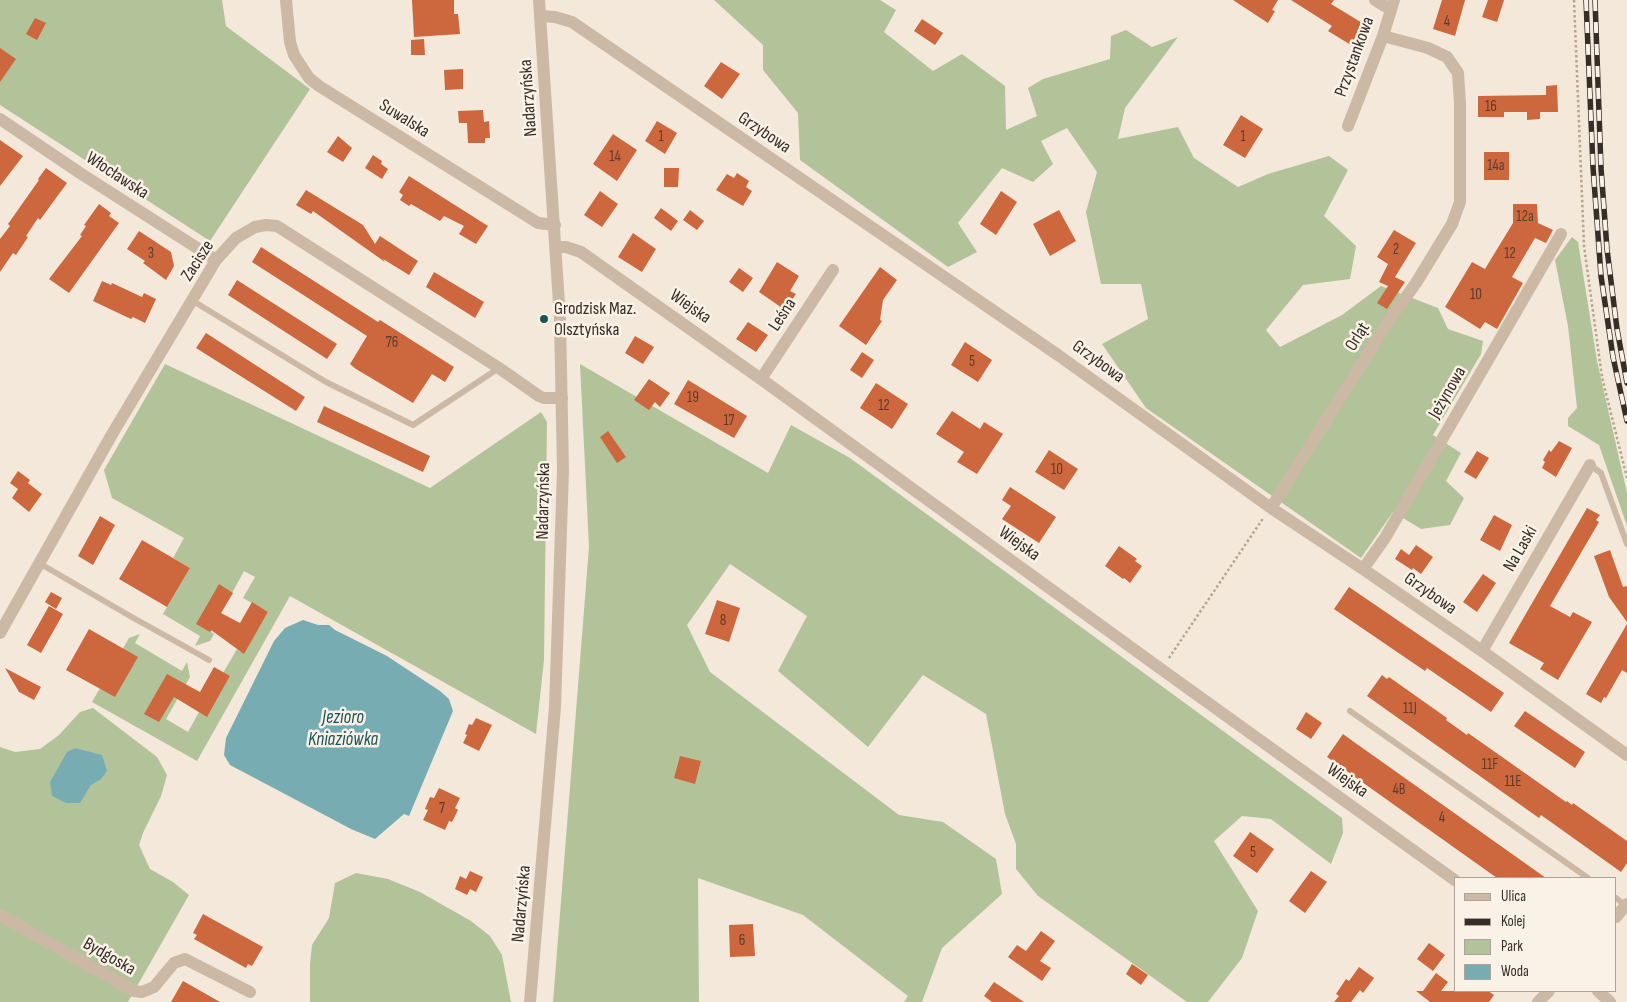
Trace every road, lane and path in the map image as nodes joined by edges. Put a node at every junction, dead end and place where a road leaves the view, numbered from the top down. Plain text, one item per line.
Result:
1 (286, 0) edge
2 (539, 0) edge
3 (1375, 0) edge
4 (1574, 0) edge
5 (1392, 5) edge
6 (540, 16) junction
7 (1383, 36) junction
8 (0, 120) edge
9 (1348, 126) dead end
10 (555, 225) junction
11 (1561, 234) dead end
12 (556, 247) junction
13 (216, 260) junction
14 (833, 270) dead end
15 (193, 301) junction
16 (499, 368) junction
17 (761, 379) junction
18 (562, 398) junction
19 (1590, 465) joint
20 (1627, 478) edge
21 (1270, 508) junction
22 (1627, 544) edge
23 (39, 563) junction
24 (1363, 569) junction
25 (0, 633) edge
26 (1482, 651) junction
27 (209, 660) dead end
28 (1161, 670) junction
29 (1350, 711) dead end
30 (1627, 755) edge
31 (1587, 877) edge
32 (1454, 880) edge
33 (1623, 903) edge
34 (0, 915) edge
35 (1617, 915) edge
36 (250, 992) dead end
37 (1548, 992) edge
38 (1599, 992) edge
39 (530, 1002) edge
40 (1538, 1002) edge
41 (1610, 1002) edge

1 - 10 street, Suwalska
2 - 6 street, Nadarzyńska
3 - 5 street
4 - 20 path
5 - 7 street, Przystankowa
6 - 10 street, Nadarzyńska
6 - 21 street, Grzybowa
7 - 9 street, Przystankowa
7 - 21 street, Orląt
8 - 13 street, Włocławska
10 - 12 street, Nadarzyńska
11 - 24 street, Jeżynowa
12 - 17 street, Wiejska
12 - 18 street, Nadarzyńska
13 - 15 street, Zacisze
13 - 16 street, Zacisze
14 - 17 street, Leśna
15 - 16 lane
15 - 23 street, Zacisze
16 - 18 street, Zacisze
17 - 28 street, Wiejska
18 - 39 street, Nadarzyńska
19 - 22 lane
19 - 26 street, Na Laski
21 - 24 street, Grzybowa
21 - 28 path
23 - 25 street, Zacisze
23 - 27 lane
24 - 26 street, Grzybowa
26 - 30 street, Grzybowa
28 - 32 street, Wiejska
29 - 31 lane
33 - 35 street
34 - 36 street, Bydgoska
37 - 40 street
38 - 41 street

